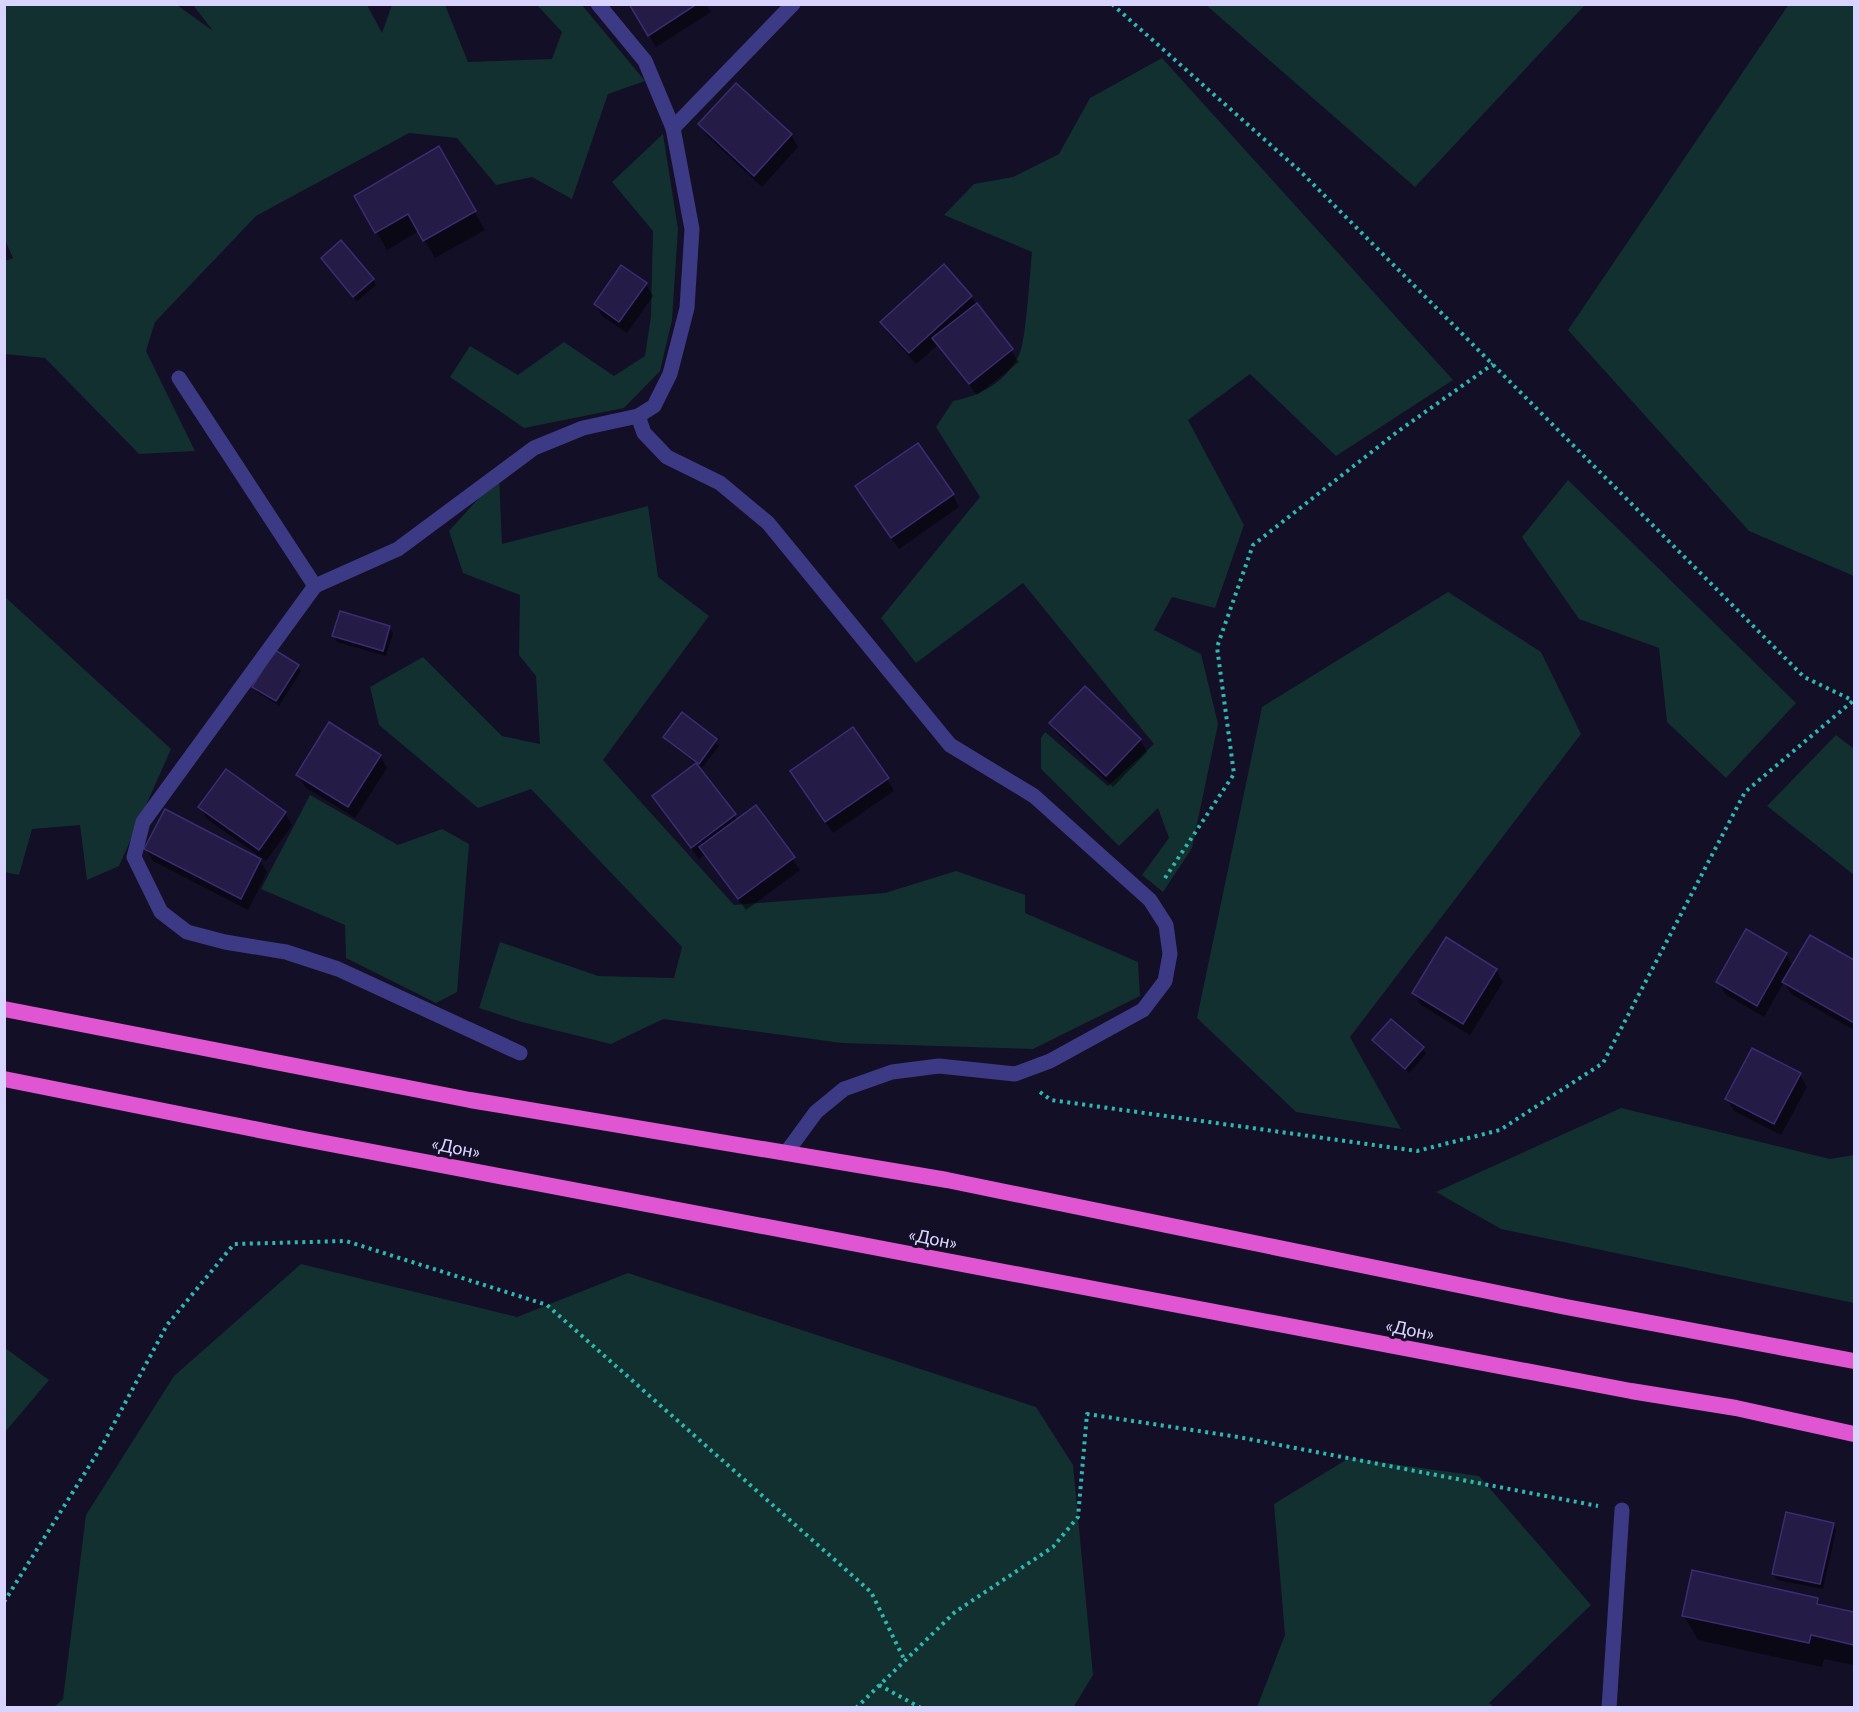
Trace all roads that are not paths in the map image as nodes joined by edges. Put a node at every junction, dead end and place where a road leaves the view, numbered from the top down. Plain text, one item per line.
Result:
1 (598, 4) edge
2 (793, 4) edge
3 (673, 128) junction
4 (179, 378) dead end
5 (638, 416) junction
6 (315, 586) junction
7 (4, 1009) edge
8 (520, 1053) dead end
9 (4, 1079) edge
10 (786, 1153) junction
11 (1854, 1361) edge
12 (1854, 1434) edge
13 (1622, 1510) road end
14 (1609, 1707) edge

1 - 3 street
2 - 3 street
3 - 5 street
4 - 6 street
5 - 6 street
5 - 10 street
6 - 8 street
7 - 10 highway
9 - 12 highway, «Дон»
10 - 11 highway
13 - 14 street

